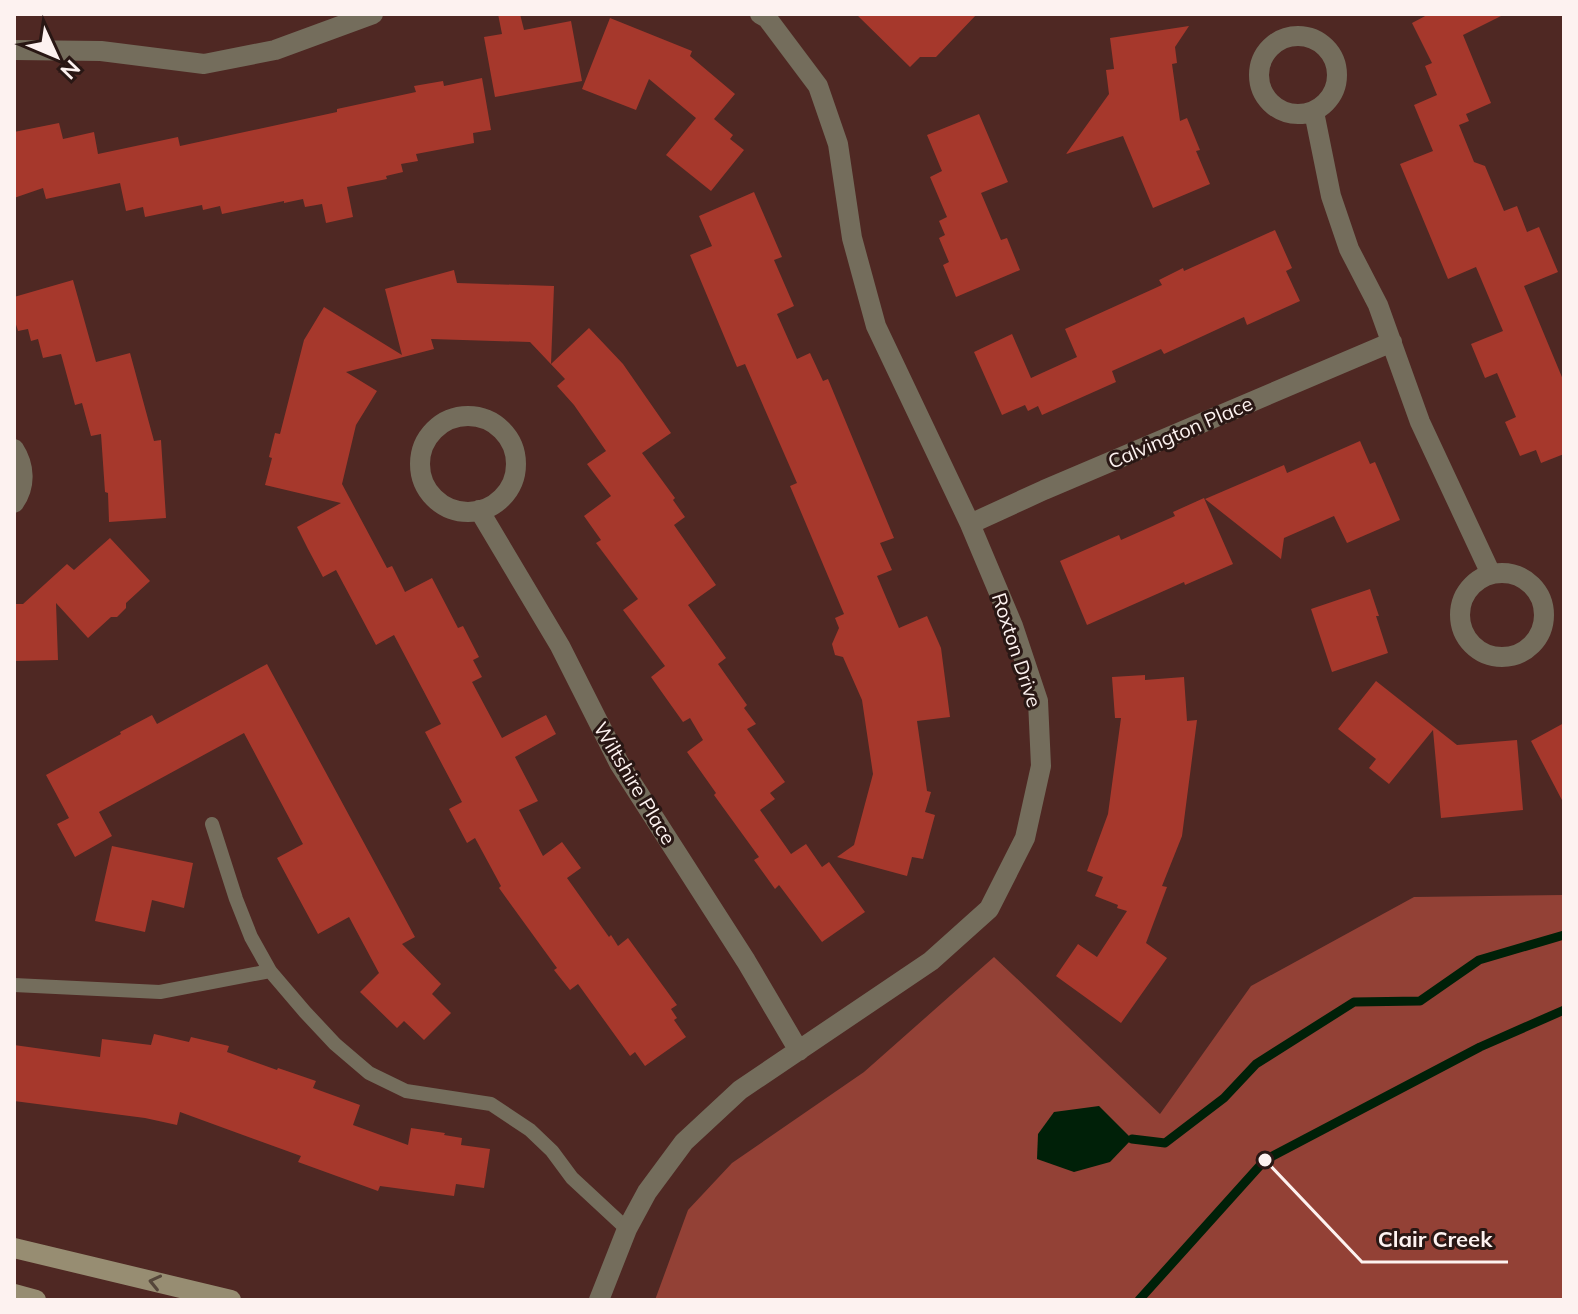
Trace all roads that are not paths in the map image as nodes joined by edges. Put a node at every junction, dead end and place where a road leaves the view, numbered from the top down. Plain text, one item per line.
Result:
1 (373, 14) edge
2 (766, 15) edge
3 (14, 50) edge
4 (1314, 112) dead end
5 (1392, 342) junction
6 (14, 449) edge
7 (14, 503) edge
8 (479, 510) junction
9 (970, 524) junction
10 (1491, 574) junction
11 (212, 824) dead end
12 (270, 971) junction
13 (14, 985) edge
14 (799, 1051) junction
15 (627, 1229) junction
16 (14, 1248) edge
17 (14, 1294) edge
18 (36, 1300) edge
19 (231, 1300) edge
20 (599, 1300) edge

1 - 3 street
2 - 9 street, Roxton Drive
4 - 5 street
5 - 9 street, Calvington Place
5 - 10 street
6 - 7 street
8 - 8 street
8 - 14 street, Wiltshire Place
9 - 14 street, Roxton Drive
10 - 10 street
11 - 12 lane
12 - 13 lane
12 - 15 lane
14 - 15 street, Roxton Drive
15 - 20 street, Roxton Drive
19 -> 16 main road
17 - 18 main road

